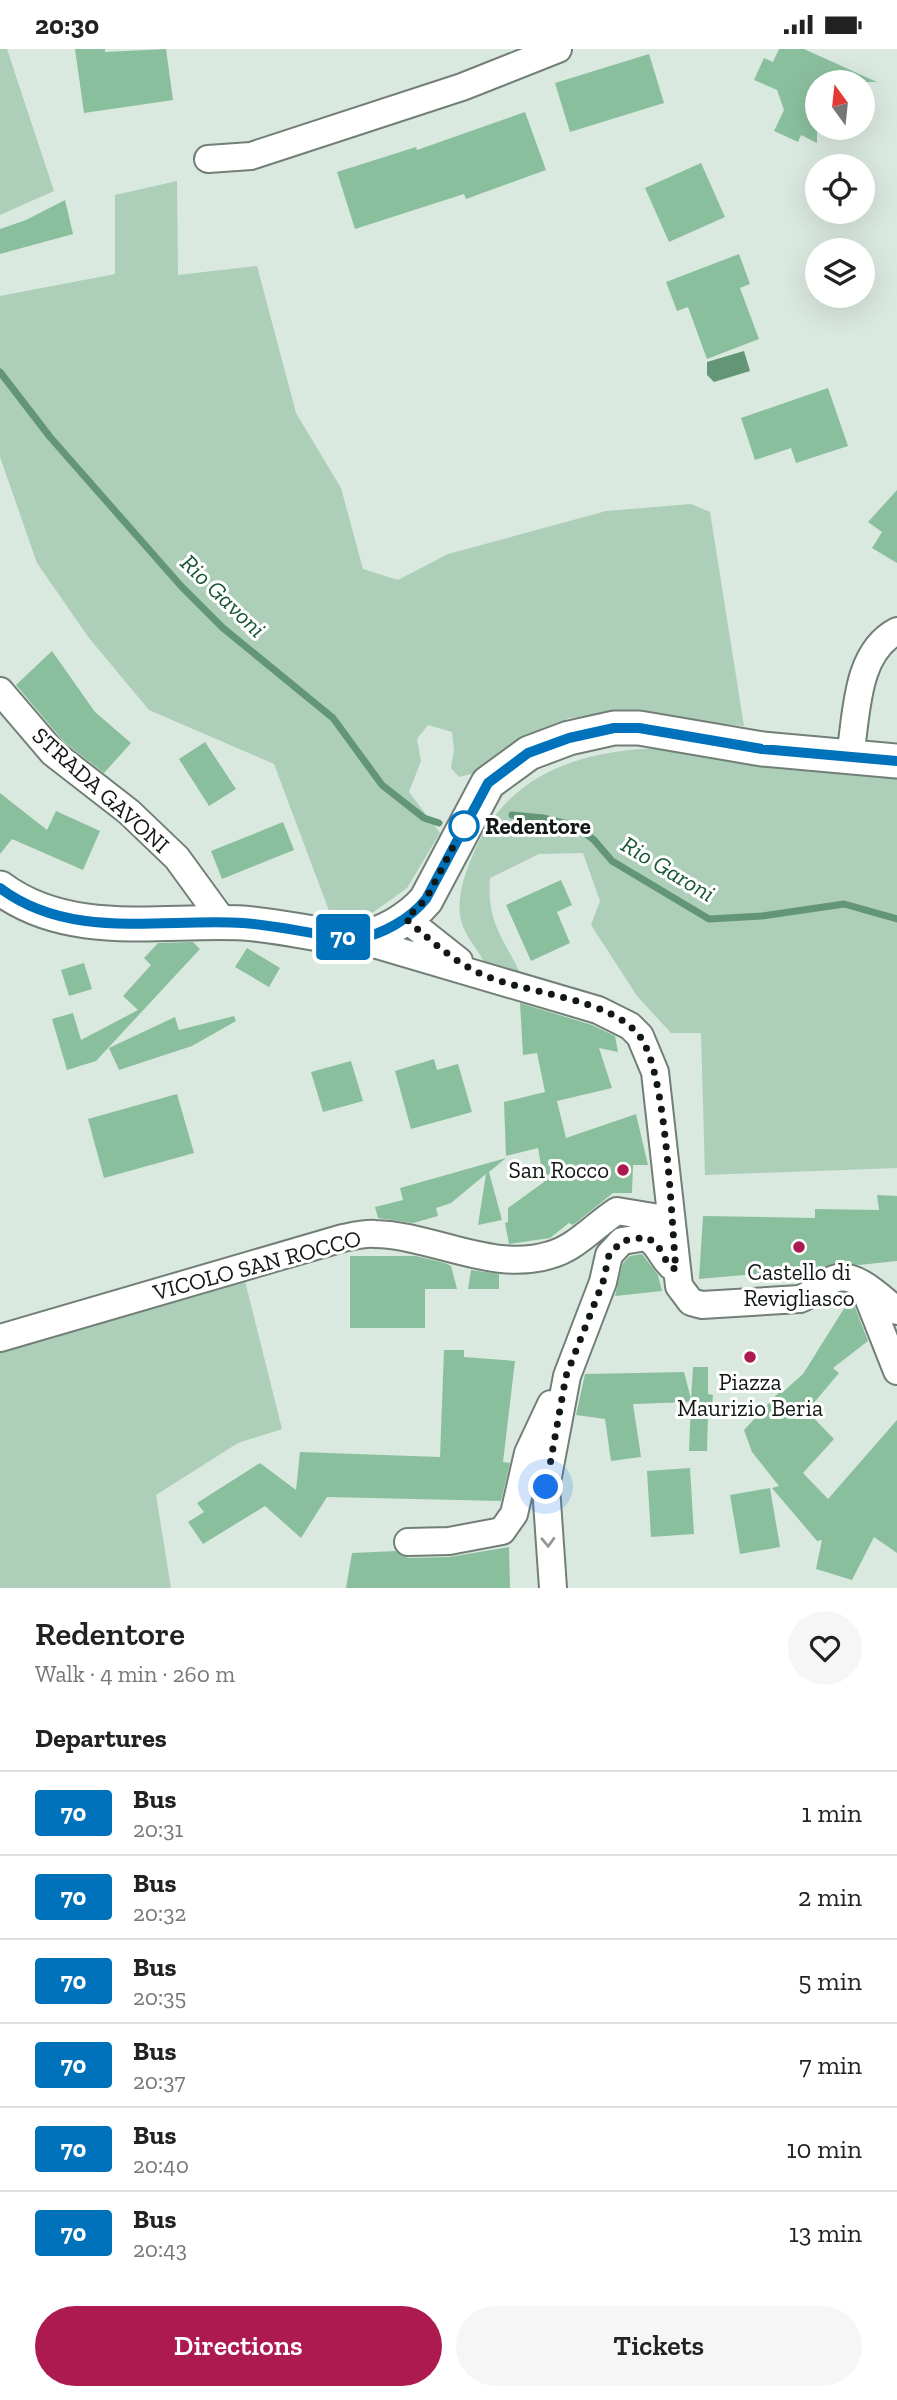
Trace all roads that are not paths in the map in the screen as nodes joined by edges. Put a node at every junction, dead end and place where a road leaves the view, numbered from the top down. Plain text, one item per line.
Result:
1 (558, 49) edge
2 (208, 159) dead end
3 (897, 632) edge
4 (0, 691) edge
5 (850, 756) junction
6 (897, 761) edge
7 (0, 888) edge
8 (406, 919) junction
9 (225, 923) junction
10 (357, 939) junction
11 (481, 974) junction
12 (671, 1220) junction
13 (677, 1275) junction
14 (858, 1283) junction
15 (897, 1311) edge
16 (0, 1338) edge
17 (897, 1371) edge
18 (566, 1376) junction
19 (408, 1542) dead end
20 (553, 1588) edge

1 - 2 street
3 - 5 street
4 - 9 street, STRADA GAVONI
5 - 6 street
5 - 8 street
7 - 9 street
8 - 10 street
8 - 11 street
9 - 10 street
10 - 11 street
11 - 12 street
12 - 13 street
12 - 16 street, VICOLO SAN ROCCO
13 - 14 street
13 - 18 street
14 - 15 street
14 - 17 street
18 - 19 street
18 -> 20 street

